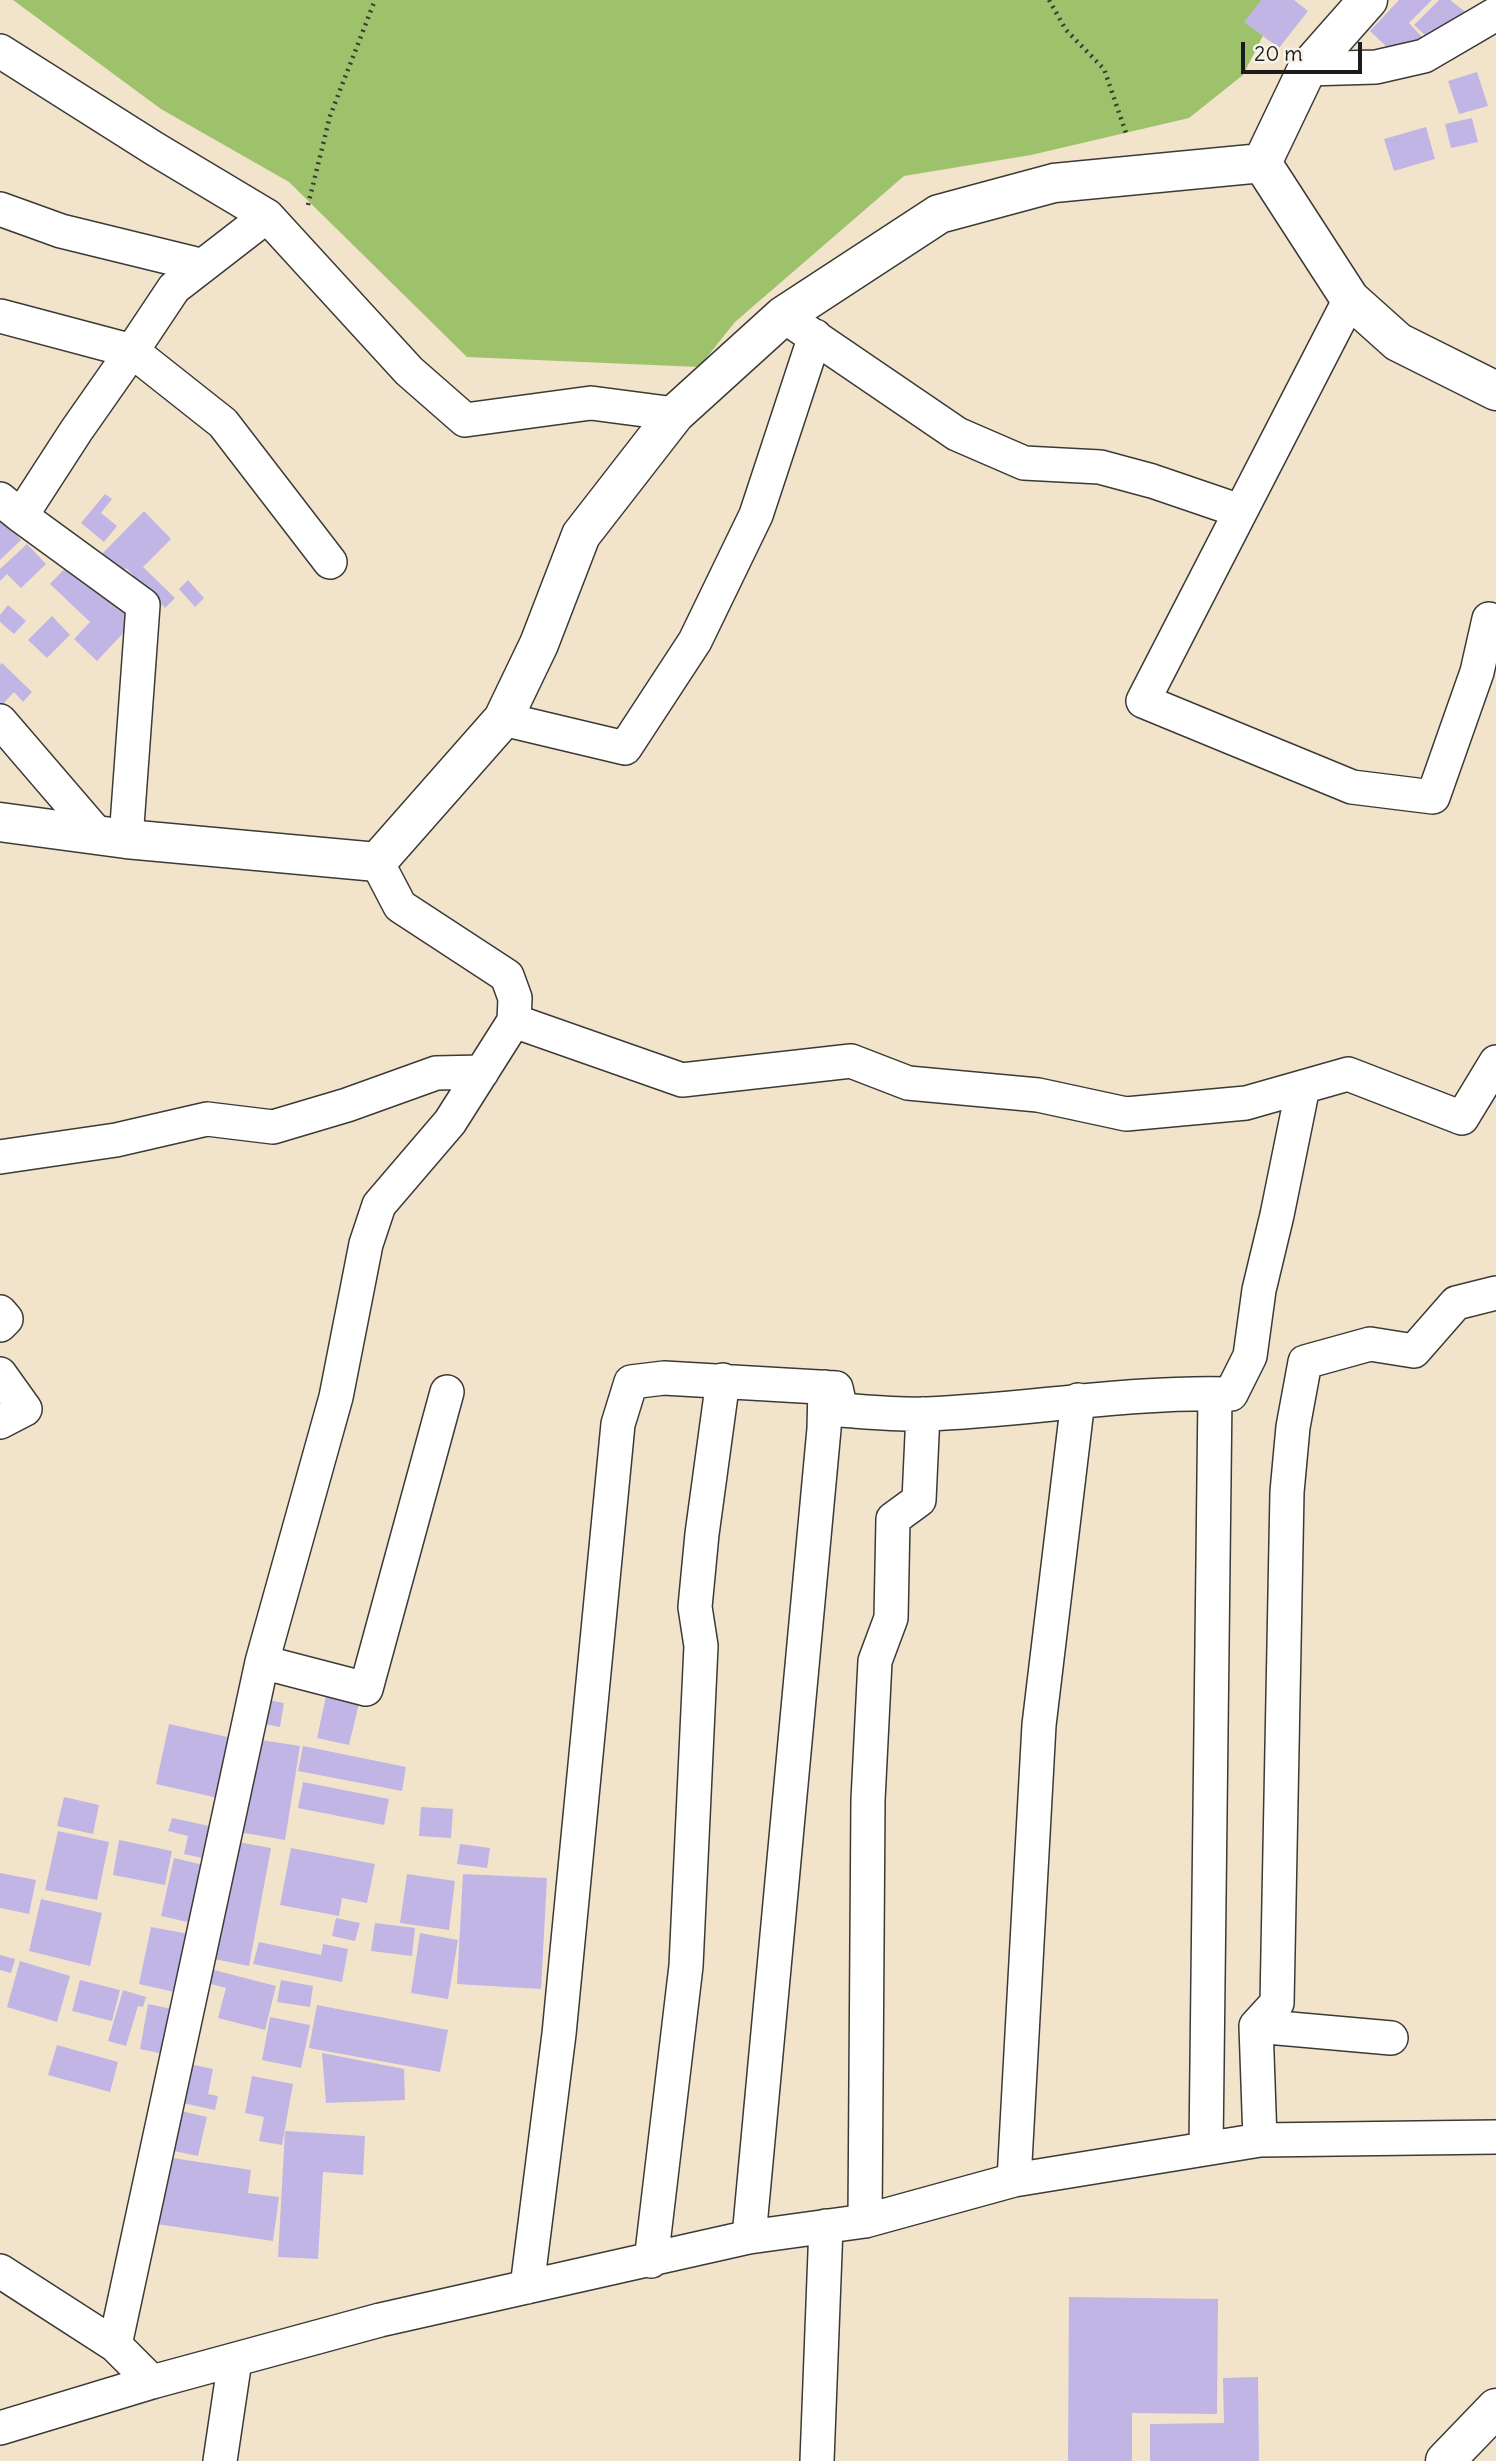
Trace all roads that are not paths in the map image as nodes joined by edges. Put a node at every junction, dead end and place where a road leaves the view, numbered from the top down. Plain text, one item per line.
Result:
1 (1368, 0) edge
2 (1496, 14) edge
3 (0, 51) edge
4 (1307, 69) junction
5 (1262, 163) junction
6 (0, 209) edge
7 (267, 216) junction
8 (200, 265) junction
9 (1350, 299) junction
10 (0, 316) edge
11 (783, 316) junction
12 (815, 337) junction
13 (132, 351) junction
14 (1496, 391) edge
15 (675, 414) junction
16 (11, 508) edge
17 (1240, 511) junction
18 (330, 562) dead end
19 (1496, 624) edge
20 (503, 719) junction
21 (0, 721) edge
22 (0, 822) edge
23 (112, 837) junction
24 (377, 862) junction
25 (514, 1021) junction
26 (1496, 1062) edge
27 (482, 1072) junction
28 (1303, 1087) junction
29 (0, 1157) edge
30 (1496, 1293) edge
31 (0, 1312) edge
32 (0, 1325) edge
33 (0, 1374) edge
34 (723, 1380) junction
35 (825, 1387) junction
36 (447, 1392) dead end
37 (1215, 1394) junction
38 (1078, 1400) junction
39 (923, 1414) junction
40 (0, 1422) edge
41 (262, 1661) junction
42 (1256, 2025) junction
43 (1391, 2038) dead end
44 (1496, 2137) edge
45 (1260, 2140) junction
46 (1206, 2148) junction
47 (1014, 2180) junction
48 (865, 2221) junction
49 (827, 2226) junction
50 (749, 2237) junction
51 (651, 2261) junction
52 (0, 2271) edge
53 (527, 2287) junction
54 (115, 2345) junction
55 (234, 2360) junction
56 (152, 2382) junction
57 (1496, 2408) edge
58 (0, 2428) edge
59 (220, 2461) edge
60 (817, 2461) edge
61 (1445, 2461) edge

1 - 4 main road
2 - 4 street
3 - 7 street
4 - 5 main road
5 - 9 main road
5 - 11 main road
6 - 8 street
7 - 8 street
7 - 15 street
8 - 13 street
9 - 14 main road
9 - 17 street
10 - 13 street
11 - 12 street
11 - 15 main road
12 - 17 street
12 - 20 street
13 - 16 street
13 - 18 street
15 - 20 main road
16 - 23 street
17 - 19 street
20 - 24 main road
21 - 23 street
22 - 23 main road
23 - 24 main road
24 - 25 street
25 - 27 street
25 - 28 street
26 - 28 street
27 - 29 street
27 - 41 street
28 - 37 street
30 - 42 street
31 - 32 street
33 - 40 street
34 - 35 street
34 - 51 street
34 - 53 street
35 - 39 street
35 - 50 street
36 - 41 street
37 - 38 street
37 - 46 street
38 - 39 street
38 - 47 street
39 - 48 street
41 - 54 street
42 - 43 street
42 - 45 street
44 - 45 street
45 - 46 street
46 - 47 street
47 - 48 street
48 - 49 street
49 - 50 street
49 - 60 street
50 - 51 street
51 - 53 street
52 - 54 street
53 - 55 street
54 - 56 street
55 - 56 street
55 - 59 street
56 - 58 street
57 - 61 main road

